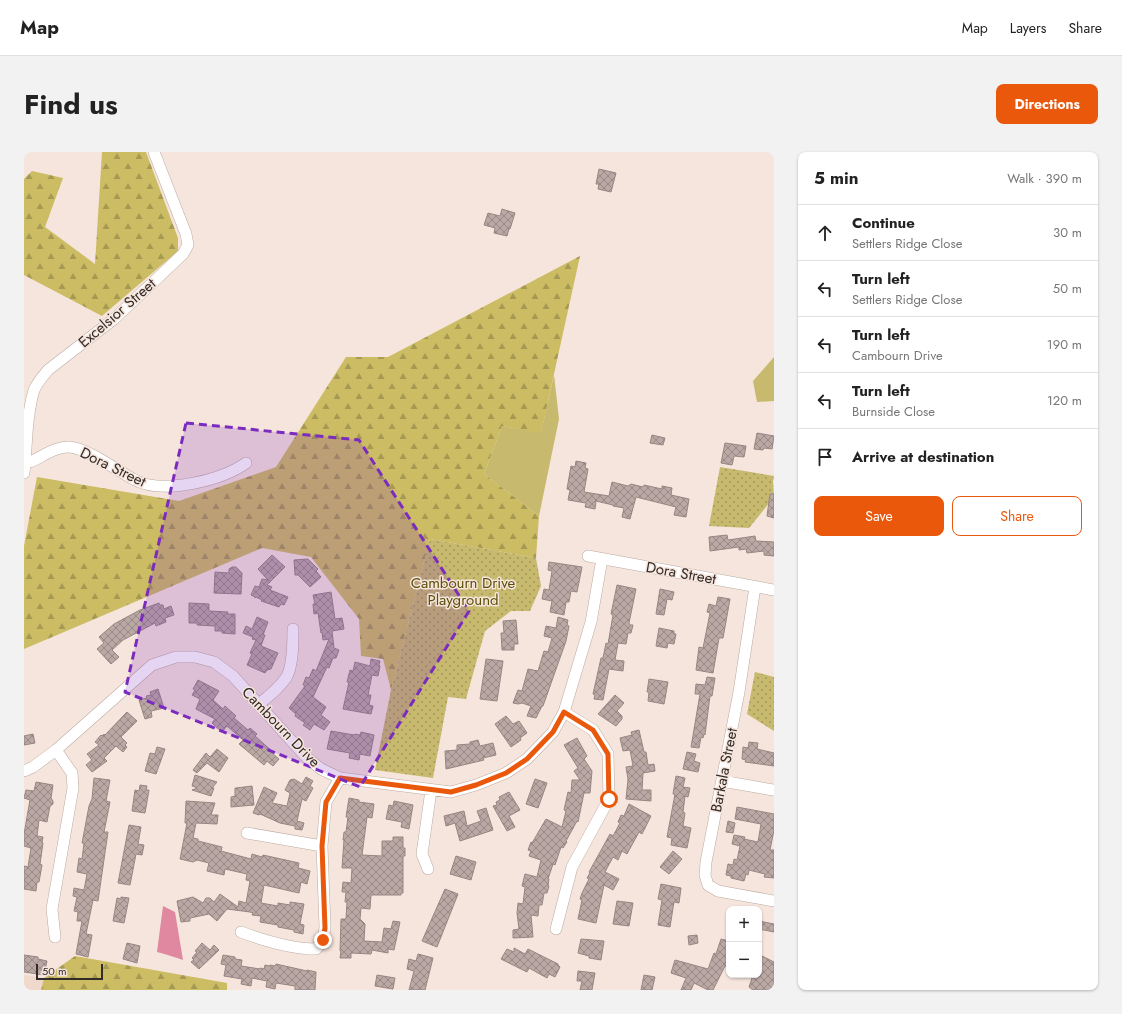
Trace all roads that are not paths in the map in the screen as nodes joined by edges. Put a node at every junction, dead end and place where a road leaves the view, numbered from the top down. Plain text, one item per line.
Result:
1 (154, 152) edge
2 (246, 463) dead end
3 (25, 467) edge
4 (588, 556) dead end
5 (602, 559) junction
6 (756, 587) junction
7 (774, 590) edge
8 (293, 629) dead end
9 (259, 704) junction
10 (564, 712) junction
11 (56, 750) junction
12 (24, 771) edge
13 (340, 778) junction
14 (722, 782) junction
15 (431, 790) junction
16 (773, 790) edge
17 (247, 833) dead end
18 (322, 846) junction
19 (428, 869) dead end
20 (774, 901) edge
21 (556, 929) dead end
22 (241, 932) dead end
23 (55, 937) dead end

1 - 3 street, Excelsior Street
2 - 3 street, Dora Street
4 - 5 street, Dora Street
5 - 6 street, Dora Street
5 - 10 street, Cambourn Drive
6 - 7 street, Dora Street
6 - 14 street, Barkala Street
8 - 9 street
9 - 11 street, Cambourn Drive
9 - 13 street, Cambourn Drive
10 - 15 street, Cambourn Drive
10 - 21 street
11 - 12 street, Cambourn Drive
11 - 23 street
13 - 15 street, Cambourn Drive
13 - 18 street
14 - 16 street
14 - 20 street, Barkala Street
15 - 19 street
17 - 18 street
18 - 22 street

